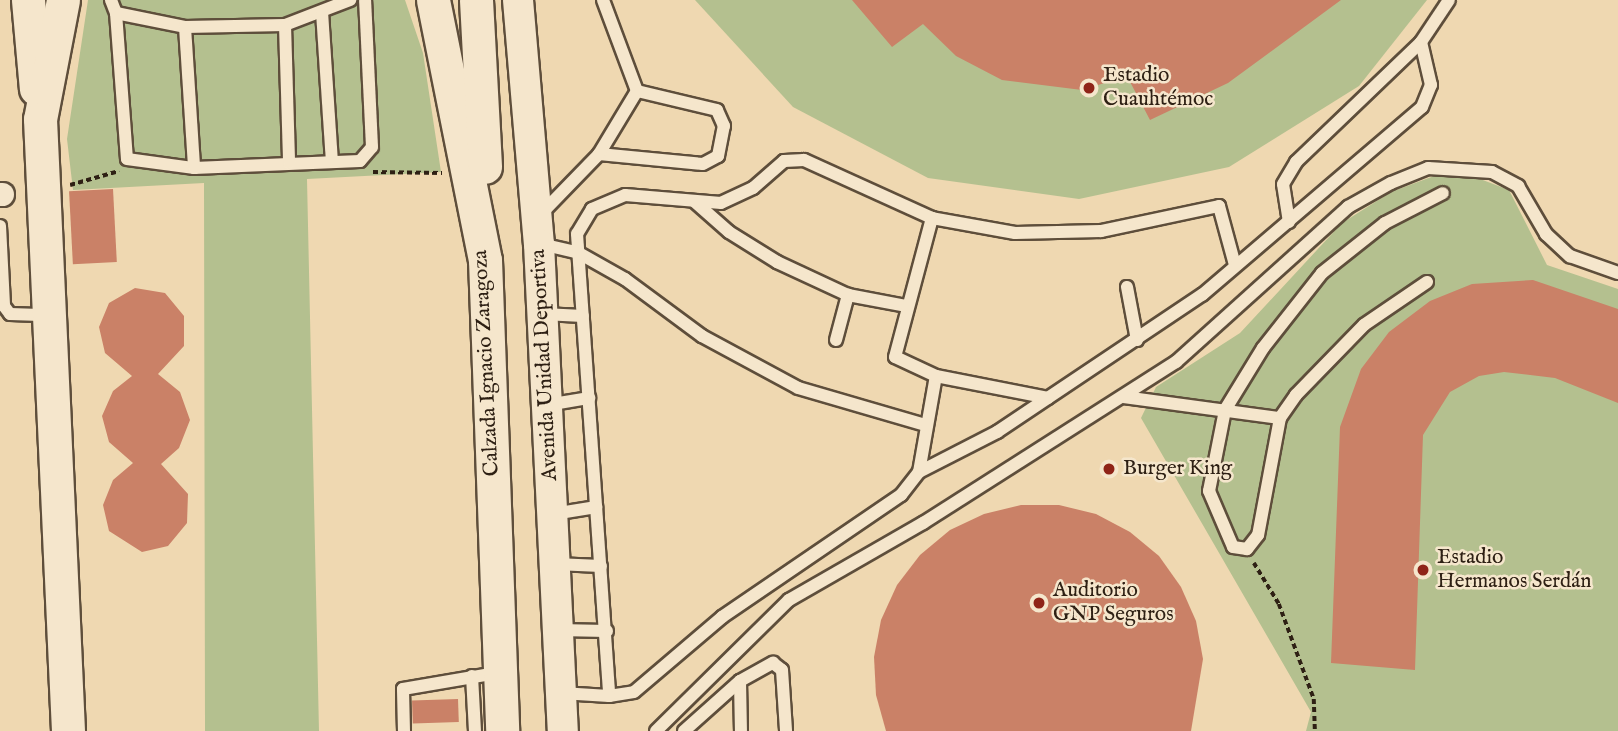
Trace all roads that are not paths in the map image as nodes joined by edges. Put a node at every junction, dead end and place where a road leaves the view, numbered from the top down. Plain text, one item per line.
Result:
1 (28, 0) edge
2 (63, 0) edge
3 (350, 0) edge
4 (365, 0) edge
5 (433, 0) edge
6 (476, 0) edge
7 (518, 0) edge
8 (603, 0) edge
9 (1449, 0) edge
10 (113, 6) edge
11 (322, 12) junction
12 (285, 25) junction
13 (185, 27) junction
14 (1420, 42) junction
15 (637, 91) junction
16 (40, 119) junction
17 (599, 154) junction
18 (332, 162) junction
19 (289, 163) junction
20 (194, 168) junction
21 (1443, 193) dead end
22 (695, 202) junction
23 (932, 218) junction
24 (1289, 222) junction
25 (0, 226) edge
26 (538, 231) junction
27 (577, 252) junction
28 (485, 260) junction
29 (1235, 265) junction
30 (1618, 273) edge
31 (1427, 282) dead end
32 (1127, 287) dead end
33 (848, 295) junction
34 (907, 306) junction
35 (542, 314) junction
36 (48, 315) junction
37 (583, 316) junction
38 (836, 340) dead end
39 (1137, 340) junction
40 (936, 376) junction
41 (1124, 397) junction
42 (589, 398) junction
43 (1048, 398) junction
44 (547, 405) junction
45 (1226, 410) junction
46 (1280, 418) junction
47 (925, 425) junction
48 (919, 472) junction
49 (596, 507) junction
50 (552, 514) junction
51 (555, 564) junction
52 (601, 566) junction
53 (558, 630) junction
54 (607, 631) junction
55 (486, 674) junction
56 (740, 681) junction
57 (561, 693) junction
58 (609, 696) junction
59 (68, 731) edge
60 (404, 731) edge
61 (475, 731) edge
62 (502, 731) edge
63 (563, 731) edge
64 (656, 731) edge
65 (684, 731) edge
66 (741, 731) edge
67 (786, 731) edge

1 - 16 main road
2 - 16 main road
3 - 11 lane
4 - 18 lane
5 - 28 main road, Calzada Ignacio Zaragoza
6 - 28 main road
7 - 26 street, Avenida Unidad Deportiva
8 - 15 lane
9 - 14 lane
10 - 13 lane
10 - 20 lane
11 - 12 lane
11 - 18 lane
12 - 13 lane
12 - 19 lane
13 - 20 lane
14 - 24 lane
14 - 24 lane
15 - 17 lane
15 - 17 lane
16 - 36 main road
17 - 26 lane
18 - 19 lane
19 - 20 lane
21 - 45 lane
22 - 23 lane
22 - 27 lane
22 - 33 lane
23 - 29 lane
23 - 34 lane
24 - 29 lane
25 - 36 lane
26 - 27 lane
26 - 35 street, Avenida Unidad Deportiva
27 - 37 lane
27 - 47 lane
28 - 55 main road, Calzada Ignacio Zaragoza
29 - 39 lane
30 - 41 lane
31 - 46 lane
32 - 39 lane
33 - 34 lane
33 - 38 lane
34 - 40 lane
35 - 37 lane
35 - 44 street, Avenida Unidad Deportiva
36 - 59 main road
37 - 42 lane
39 - 43 lane
40 - 43 lane
40 - 47 lane
41 - 45 lane
41 - 64 lane
42 - 44 lane
42 - 49 lane
43 - 48 lane
44 - 50 street, Avenida Unidad Deportiva
45 - 46 lane
45 - 46 lane
47 - 48 lane
48 - 58 lane
49 - 50 lane
49 - 52 lane
50 - 51 street, Avenida Unidad Deportiva
51 - 52 lane
51 - 53 street, Avenida Unidad Deportiva
52 - 54 lane
53 - 54 lane
53 - 57 street, Avenida Unidad Deportiva
54 - 58 lane
55 - 60 lane
55 - 61 lane
55 - 62 main road, Calzada Ignacio Zaragoza
56 - 65 lane
56 - 66 lane
56 - 67 lane
57 - 58 lane
57 - 63 street, Avenida Unidad Deportiva

